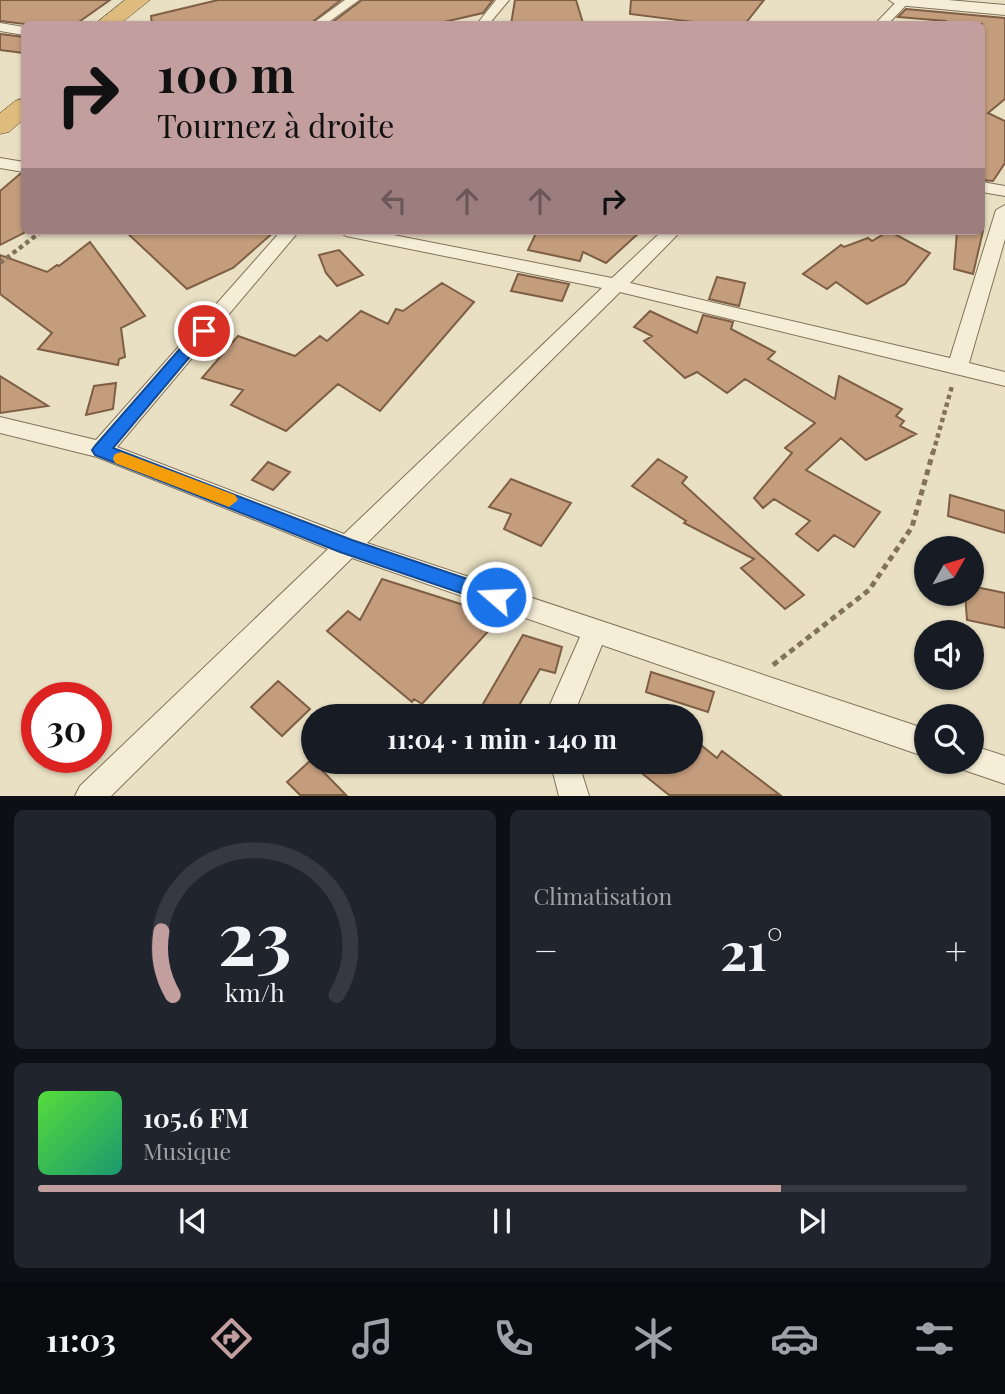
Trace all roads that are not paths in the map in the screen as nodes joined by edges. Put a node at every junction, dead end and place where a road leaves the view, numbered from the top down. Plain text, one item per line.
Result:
1 (139, 0) edge
2 (160, 0) edge
3 (353, 0) edge
4 (503, 0) edge
5 (897, 0) edge
6 (905, 0) edge
7 (1005, 10) edge
8 (110, 21) edge
9 (132, 21) edge
10 (322, 21) edge
11 (486, 21) edge
12 (884, 21) edge
13 (0, 27) edge
14 (21, 30) edge
15 (21, 89) edge
16 (0, 106) edge
17 (21, 108) edge
18 (0, 126) edge
19 (0, 163) edge
20 (21, 166) edge
21 (985, 188) edge
22 (1005, 191) edge
23 (1005, 210) edge
24 (287, 235) edge
25 (366, 235) edge
26 (668, 235) edge
27 (615, 285) junction
28 (957, 368) junction
29 (1005, 379) edge
30 (0, 425) edge
31 (101, 450) junction
32 (347, 546) junction
33 (595, 631) junction
34 (564, 704) edge
35 (914, 739) edge
36 (984, 763) edge
37 (1005, 770) edge
38 (568, 774) edge
39 (90, 796) edge
40 (574, 796) edge

1 - 8 highway
2 - 9 highway
3 - 10 street
4 - 11 street
5 - 6 street
6 - 7 street
6 - 12 street
13 - 14 street
15 - 16 highway
17 - 18 highway
19 - 20 street
21 - 22 street
23 - 28 street
24 - 31 street
25 - 27 street
26 - 27 street
27 - 28 street
27 - 32 street
28 - 29 street
30 - 31 street
31 - 32 street
32 - 33 street
32 - 39 street
33 - 34 street
33 - 35 street
36 - 37 street
38 - 40 street

